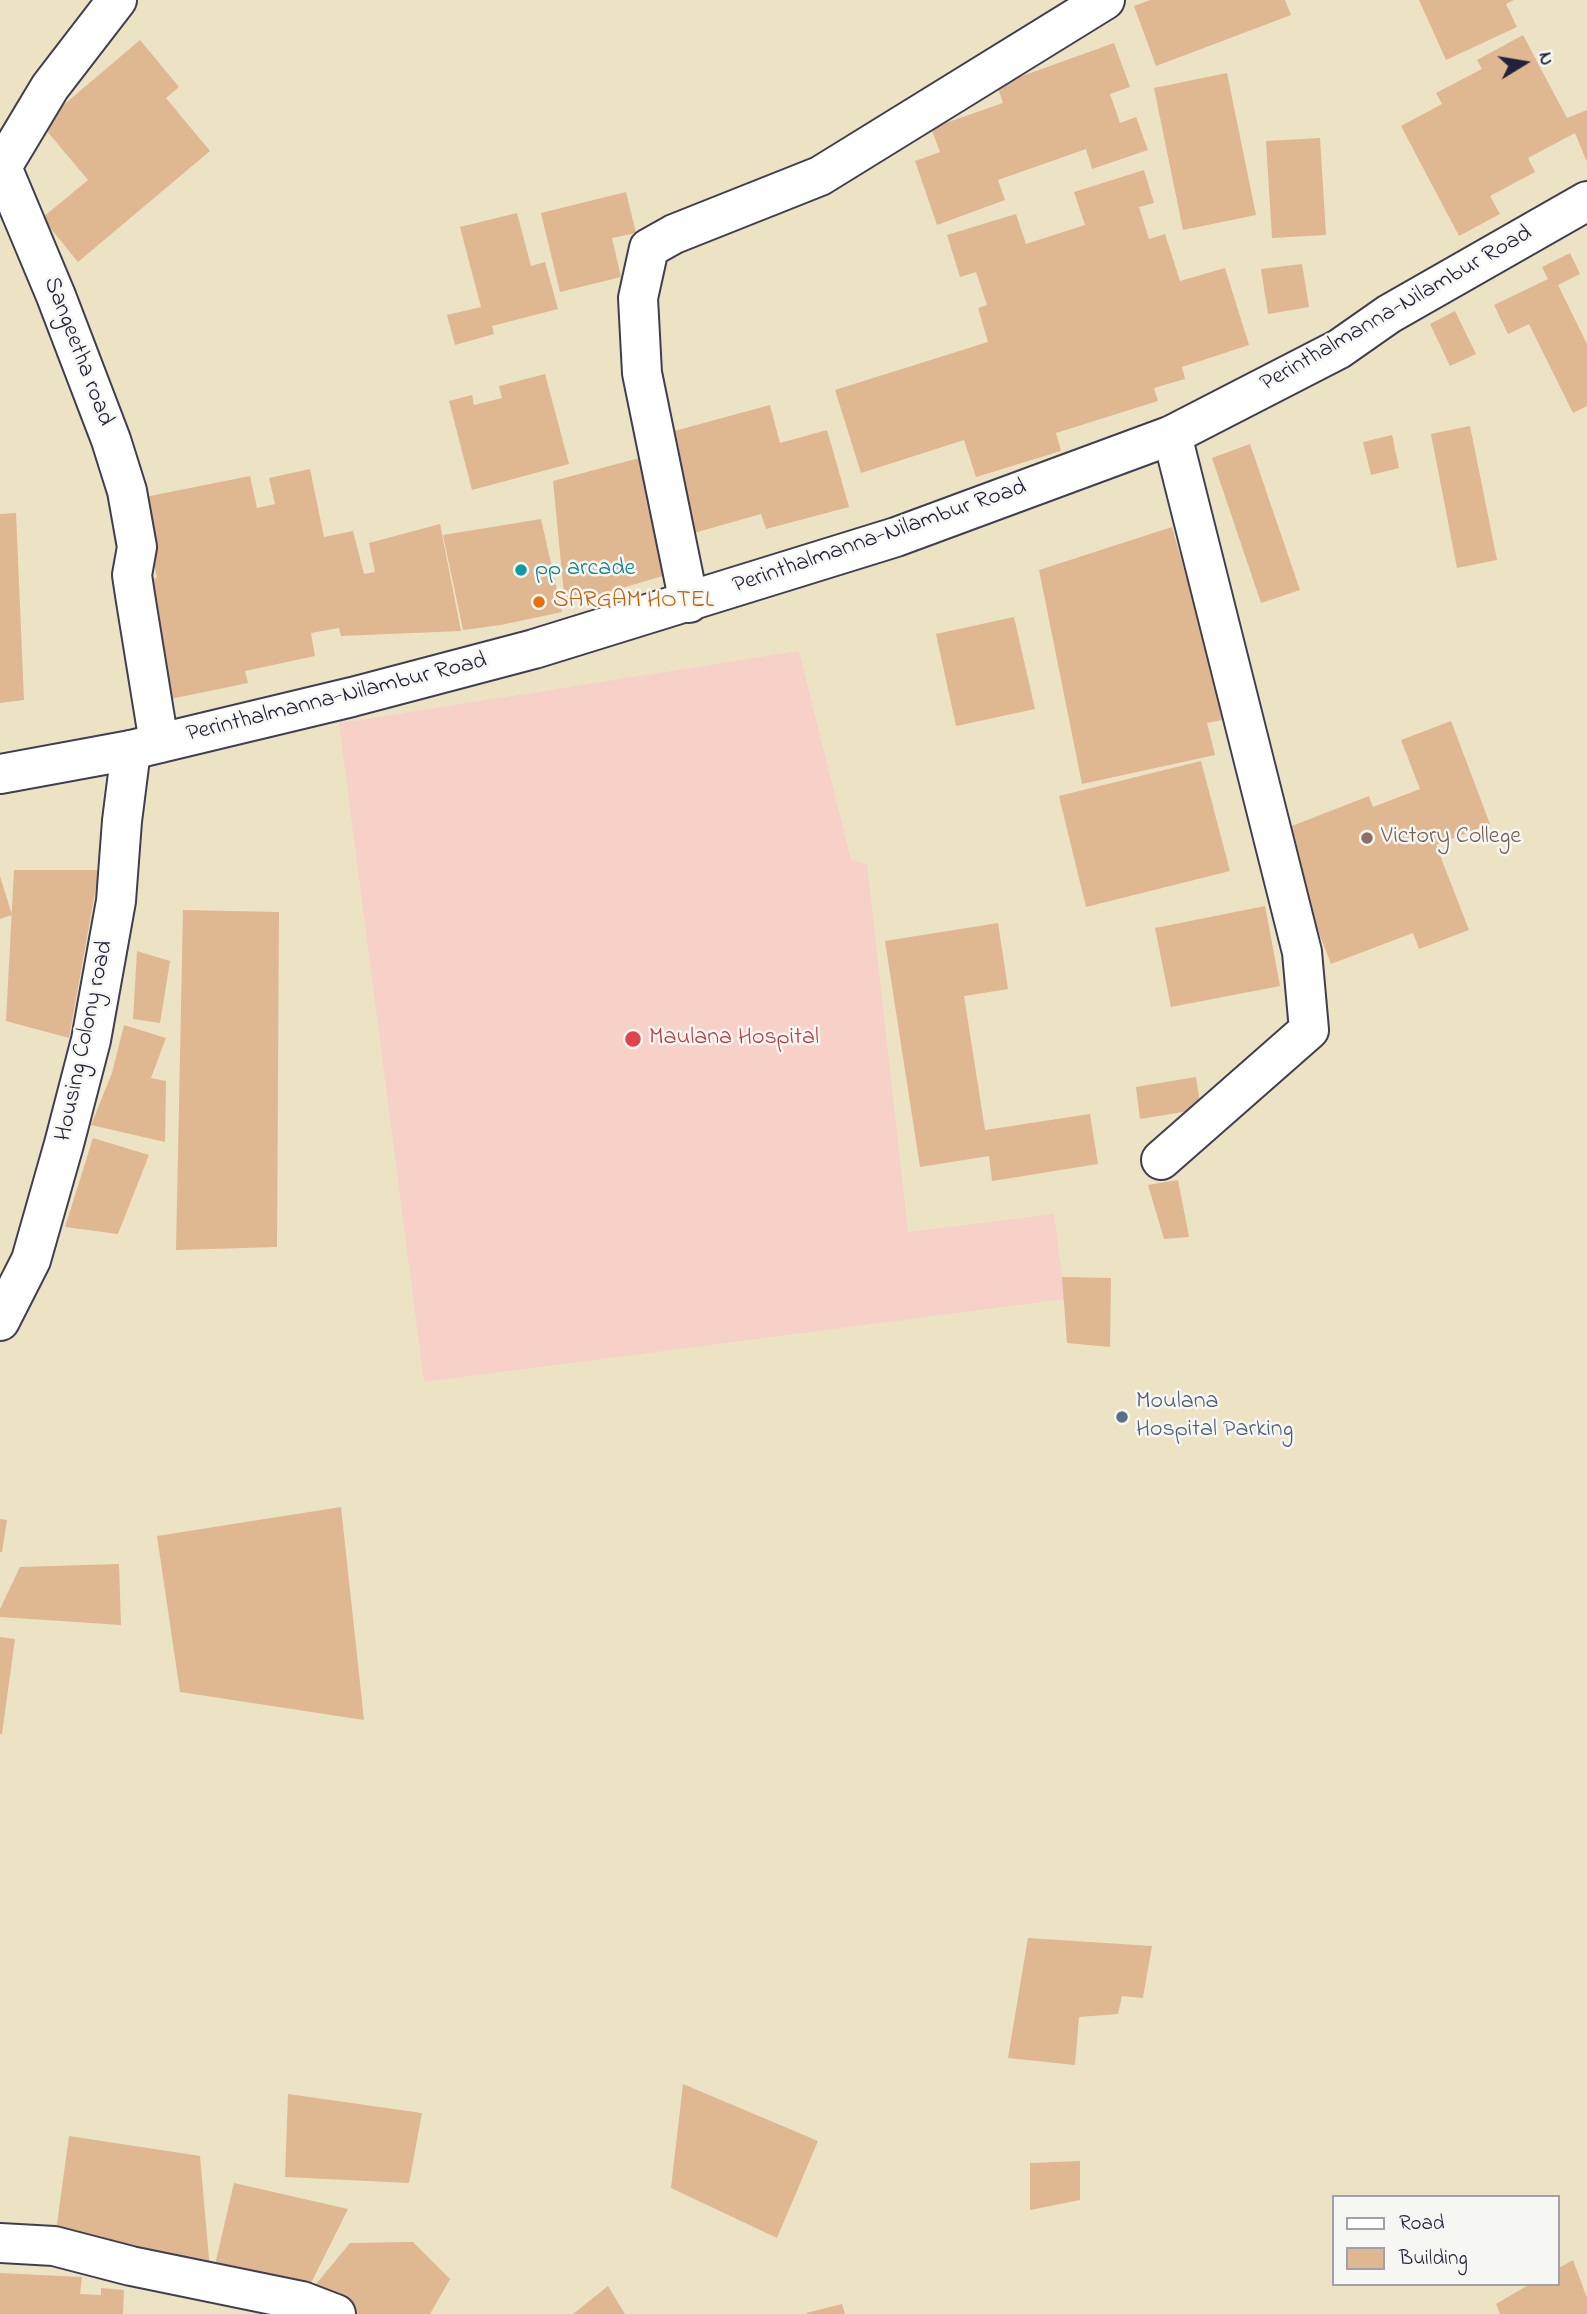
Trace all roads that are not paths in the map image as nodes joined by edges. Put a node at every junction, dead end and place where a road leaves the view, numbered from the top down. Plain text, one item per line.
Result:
1 (117, 0) edge
2 (1105, 0) edge
3 (1587, 201) edge
4 (1172, 435) junction
5 (689, 603) junction
6 (145, 747) junction
7 (0, 774) edge
8 (1161, 1160) dead end
9 (0, 1321) edge
10 (0, 2243) edge
11 (336, 2314) edge

1 - 6 street, Sangeetha road
2 - 5 street
3 - 4 street, Perinthalmanna-Nilambur Road
4 - 5 street, Perinthalmanna-Nilambur Road
4 - 8 street
5 - 6 street, Perinthalmanna-Nilambur Road
6 - 7 street, Perinthalmanna-Nilambur Road
6 - 9 street, Housing Colony road
10 - 11 street

